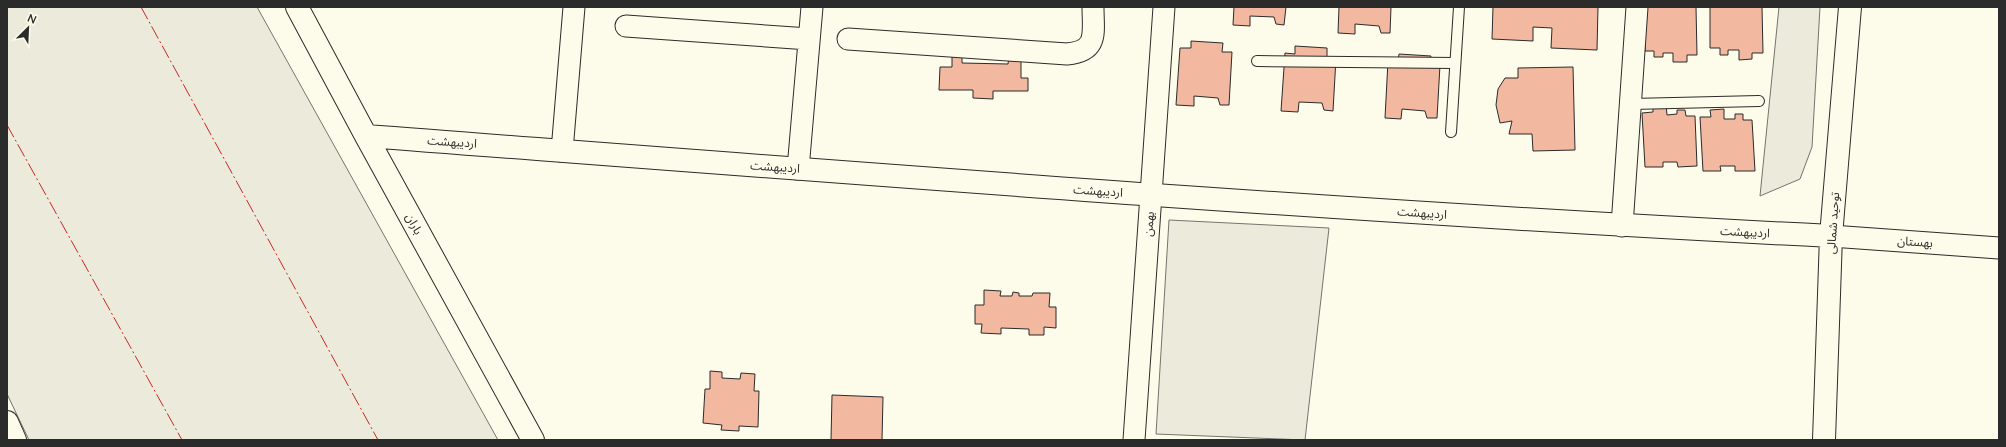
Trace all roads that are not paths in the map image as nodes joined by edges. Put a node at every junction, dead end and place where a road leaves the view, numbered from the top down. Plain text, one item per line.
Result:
1 (297, 7) edge
2 (574, 7) edge
3 (812, 7) edge
4 (1093, 7) edge
5 (1164, 7) edge
6 (1459, 7) edge
7 (1637, 7) edge
8 (1850, 7) edge
9 (626, 26) dead end
10 (848, 39) dead end
11 (809, 40) junction
12 (1257, 61) dead end
13 (1455, 63) junction
14 (1759, 102) dead end
15 (1630, 104) junction
16 (1451, 132) dead end
17 (366, 136) junction
18 (562, 151) junction
19 (798, 169) junction
20 (1152, 195) junction
21 (1622, 226) junction
22 (1831, 236) junction
23 (1999, 248) edge
24 (7, 422) edge
25 (15, 440) edge
26 (533, 440) edge
27 (1134, 440) edge
28 (1824, 440) edge

1 - 17 street, باران
2 - 18 street
3 - 11 street
4 - 10 street
5 - 20 street, بهمن
6 - 13 lane
7 - 15 street
8 - 22 street, توحید شمالی
9 - 11 street
11 - 19 street
12 - 13 lane
13 - 16 lane
14 - 15 lane
15 - 21 street
17 - 18 street, اردیبهشت
17 - 26 street, باران
18 - 19 street, اردیبهشت
19 - 20 street, اردیبهشت
20 - 21 street, اردیبهشت
20 - 27 street, بهمن
21 - 22 street, اردیبهشت
22 - 23 street, بهستان
22 - 28 street, توحید شمالی
24 - 25 street

